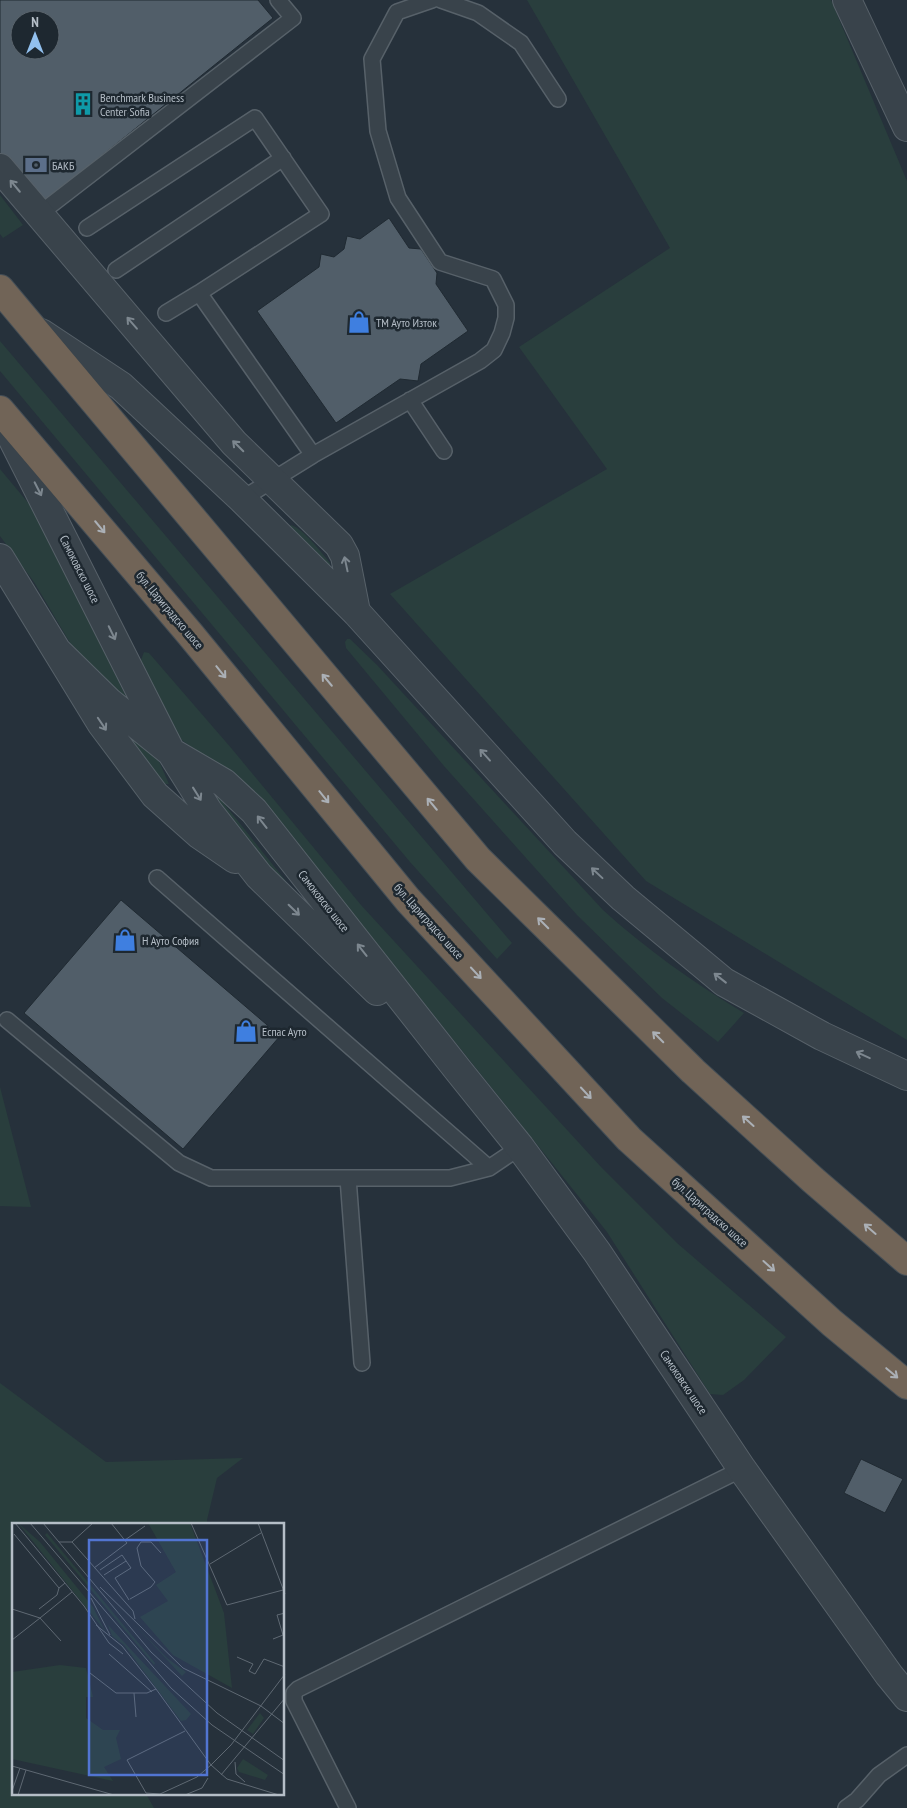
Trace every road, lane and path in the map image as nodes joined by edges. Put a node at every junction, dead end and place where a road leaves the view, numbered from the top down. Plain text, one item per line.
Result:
1 (279, 0) edge
2 (432, 0) edge
3 (441, 0) edge
4 (848, 0) edge
5 (558, 100) dead end
6 (907, 127) edge
7 (283, 158) junction
8 (0, 168) edge
9 (38, 214) junction
10 (87, 228) dead end
11 (116, 270) dead end
12 (0, 289) edge
13 (199, 293) junction
14 (166, 313) dead end
15 (32, 327) junction
16 (410, 400) junction
17 (0, 410) edge
18 (0, 414) edge
19 (444, 451) dead end
20 (314, 455) junction
21 (273, 480) junction
22 (242, 499) junction
23 (0, 558) edge
24 (356, 612) junction
25 (58, 652) junction
26 (171, 752) junction
27 (259, 876) junction
28 (157, 878) dead end
29 (7, 1020) dead end
30 (458, 1070) junction
31 (907, 1076) edge
32 (520, 1147) junction
33 (488, 1168) junction
34 (348, 1178) junction
35 (907, 1261) edge
36 (362, 1363) dead end
37 (907, 1386) edge
38 (742, 1469) junction
39 (907, 1697) edge
40 (907, 1755) edge
41 (348, 1808) edge
42 (846, 1808) edge

1 - 9 lane
2 - 16 lane
3 - 5 lane
4 - 6 street
7 - 10 lane
7 - 11 lane
7 - 13 lane
9 -> 8 street
21 -> 9 street
12 - 15 highway
13 - 14 lane
13 - 20 lane
15 - 22 street
35 -> 15 highway
16 - 19 lane
16 - 20 lane
17 -> 37 highway, бул. Цариградско шосе
18 -> 26 street, Самоковско шосе
20 - 21 lane
21 - 22 lane
24 -> 21 street
22 - 24 street
23 - 25 street
31 -> 24 street
25 - 26 street
25 -> 27 street
26 -> 27 street, Самоковско шосе
30 -> 26 street, Самоковско шосе
27 -> 30 street, Самоковско шосе
28 - 33 lane
29 - 34 lane
30 - 32 street, Самоковско шосе
32 - 33 lane
32 - 38 street, Самоковско шосе
33 - 34 lane
34 - 36 lane
38 - 39 street, Самоковско шосе
38 - 41 lane
40 - 42 lane

